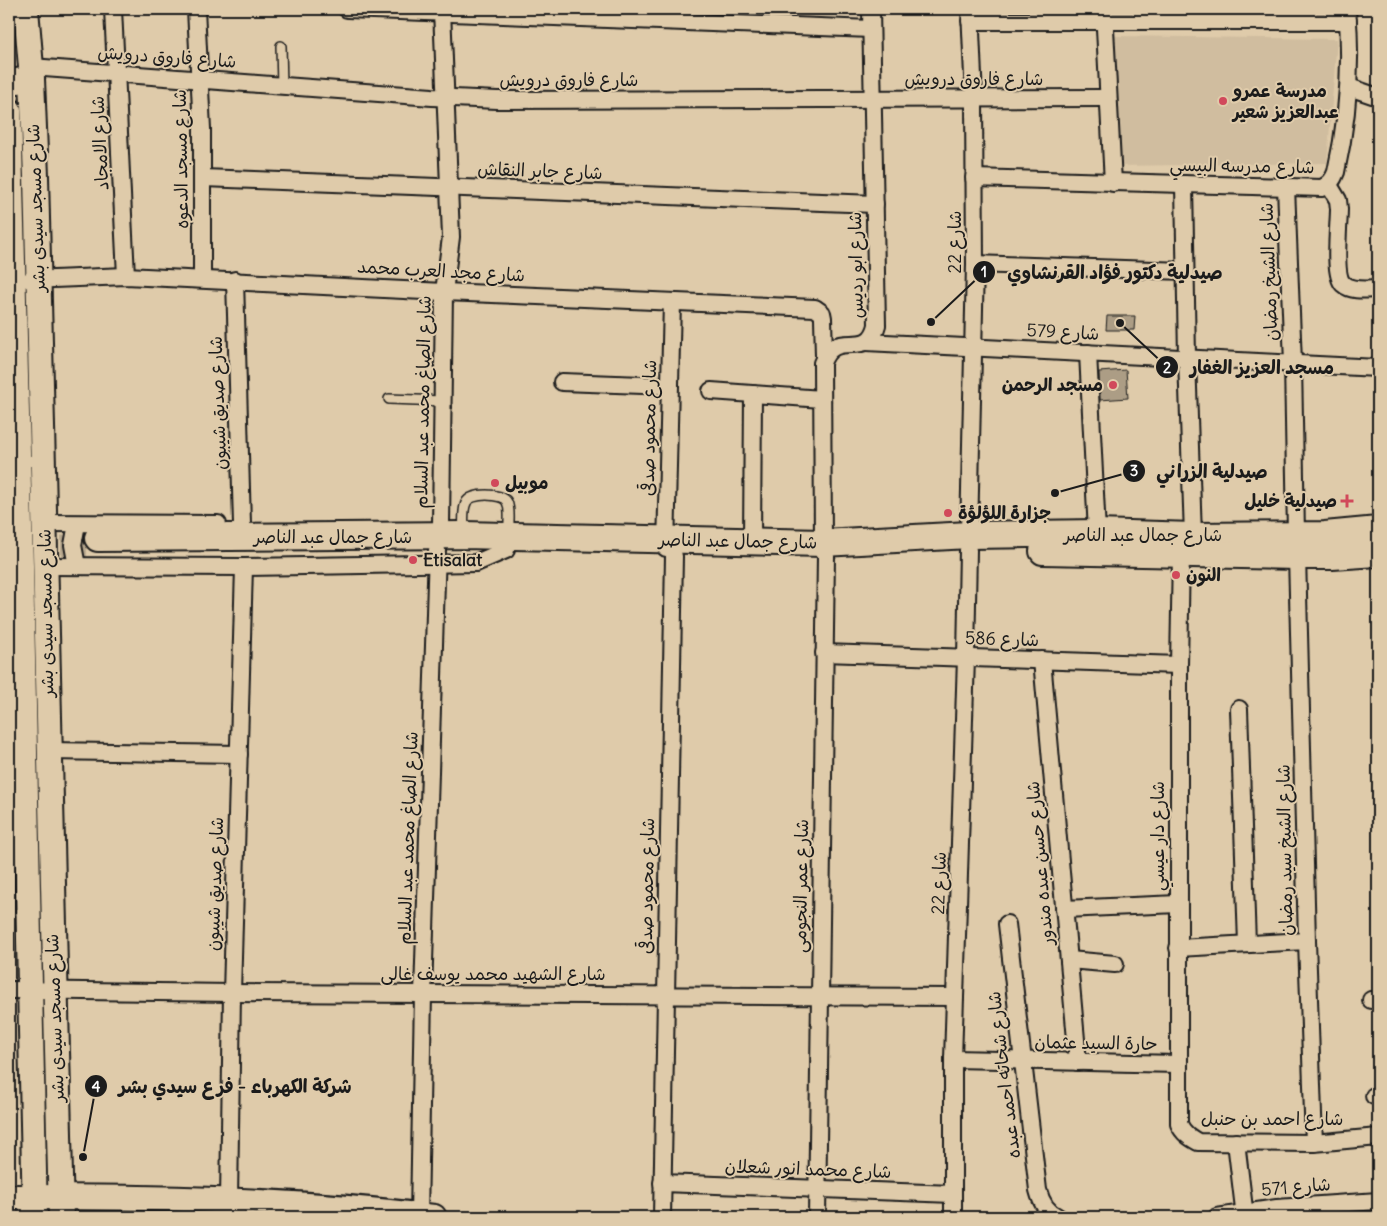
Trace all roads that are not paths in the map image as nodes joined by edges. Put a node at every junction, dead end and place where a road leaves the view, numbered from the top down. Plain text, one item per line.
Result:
1 (26, 9) edge
2 (113, 9) edge
3 (196, 9) edge
4 (347, 9) edge
5 (871, 9) edge
6 (442, 11) edge
7 (970, 15) edge
8 (1104, 15) edge
9 (1256, 15) edge
10 (1302, 15) edge
11 (1348, 15) edge
12 (871, 29) junction
13 (281, 46) dead end
14 (32, 73) junction
15 (117, 74) junction
16 (200, 80) junction
17 (9, 82) edge
18 (282, 86) junction
19 (1349, 87) junction
20 (1378, 97) edge
21 (446, 98) junction
22 (1108, 98) junction
23 (873, 99) junction
24 (974, 99) junction
25 (9, 110) edge
26 (203, 178) junction
27 (974, 178) junction
28 (1113, 182) junction
29 (1184, 184) junction
30 (1329, 185) junction
31 (1286, 187) junction
32 (449, 188) junction
33 (10, 199) edge
34 (875, 204) junction
35 (975, 264) junction
36 (1185, 271) junction
37 (126, 276) junction
38 (202, 279) junction
39 (38, 280) junction
40 (235, 280) junction
41 (11, 281) edge
42 (1378, 289) edge
43 (444, 292) junction
44 (672, 302) junction
45 (866, 342) junction
46 (974, 348) junction
47 (1088, 353) junction
48 (824, 356) junction
49 (1187, 358) junction
50 (1293, 363) junction
51 (1378, 368) edge
52 (12, 373) edge
53 (562, 382) dead end
54 (670, 386) junction
55 (711, 391) dead end
56 (753, 394) junction
57 (389, 399) dead end
58 (822, 399) junction
59 (443, 401) junction
60 (44, 523) junction
61 (242, 524) junction
62 (14, 525) edge
63 (1378, 530) edge
64 (1097, 533) junction
65 (91, 537) junction
66 (752, 542) junction
67 (507, 543) junction
68 (968, 543) junction
69 (445, 544) junction
70 (1187, 545) junction
71 (1296, 545) junction
72 (669, 550) junction
73 (825, 550) junction
74 (1378, 552) edge
75 (25, 566) edge
76 (77, 566) junction
77 (244, 567) junction
78 (824, 653) junction
79 (966, 658) junction
80 (1042, 660) junction
81 (1179, 665) junction
82 (1239, 709) dead end
83 (49, 751) junction
84 (239, 754) junction
85 (1178, 904) junction
86 (1064, 909) junction
87 (1008, 924) dead end
88 (1307, 941) junction
89 (1247, 944) junction
90 (1178, 948) junction
91 (1069, 960) junction
92 (1115, 964) dead end
93 (19, 990) edge
94 (54, 990) junction
95 (232, 993) junction
96 (424, 994) junction
97 (665, 995) junction
98 (820, 996) junction
99 (955, 996) junction
100 (954, 1059) junction
101 (1022, 1061) junction
102 (1078, 1062) junction
103 (1178, 1064) junction
104 (1178, 1118) joint
105 (1378, 1137) edge
106 (1236, 1142) junction
107 (1314, 1143) junction
108 (662, 1183) junction
109 (817, 1189) junction
110 (953, 1194) junction
111 (9, 1197) edge
112 (229, 1201) junction
113 (1378, 1201) edge
114 (35, 1207) edge
115 (61, 1208) edge
116 (1244, 1215) edge
117 (424, 1217) edge
118 (662, 1217) edge
119 (817, 1217) edge
120 (954, 1217) edge
121 (1057, 1217) edge
122 (1217, 1217) edge

1 - 14 street, شارع مسجد سيدى بشر
2 - 15 street, شارع الامجاد
3 - 16 street, شارع مسجد الدعوه
4 - 6 street
5 - 12 street, شارع ابو رديس
6 - 12 street
6 - 21 street, شارع الصاغ محمد عبد السلام
7 - 8 street
7 - 24 street, شارع 22
8 - 9 street
8 - 22 street
9 - 10 street
10 - 11 street
11 - 19 street, شارع مدرسه البيسي
12 - 23 street, شارع ابو رديس
13 - 18 lane
14 - 15 street, شارع فاروق درويش
14 - 17 street
14 - 39 street, شارع مسجد سيدى بشر
15 - 16 street, شارع فاروق درويش
15 - 37 street, شارع الامجاد
16 - 18 street, شارع فاروق درويش
16 - 26 street, شارع مسجد الدعوه
18 - 21 street, شارع فاروق درويش
19 - 20 street
19 - 30 street, شارع مدرسه البيسي
21 - 23 street, شارع فاروق درويش
21 - 32 street, شارع الصاغ محمد عبد السلام
22 - 24 street, شارع فاروق درويش
22 - 28 street
23 - 24 street, شارع فاروق درويش
23 - 34 street, شارع ابو رديس
24 - 27 street, شارع 22
25 - 33 street, شارع مسجد سيدى بشر
26 - 32 street, شارع جابر النقاش
26 - 38 street, شارع مسجد الدعوه
27 - 28 street, شارع مدرسه البيسي
27 - 35 street, شارع 22
28 - 29 street, شارع مدرسه البيسي
29 - 31 street, شارع مدرسه البيسي
29 - 36 street, شارع دار عيسي
30 - 31 street, شارع مدرسه البيسي
30 - 42 street
31 - 50 street, شارع الشيخ رمضان
32 - 34 street, شارع جابر النقاش
32 - 43 street, شارع الصاغ محمد عبد السلام
33 - 41 street, شارع مسجد سيدى بشر
34 - 45 street, شارع ابو رديس
35 - 36 street
35 - 46 street, شارع 22
36 - 49 street, شارع دار عيسي
37 - 38 street, شارع مجد العرب محمد
37 - 39 street, شارع مجد العرب محمد
38 - 40 street, شارع مجد العرب محمد
39 - 41 street, شارع مجد العرب محمد
39 - 60 street, شارع مسجد سيدى بشر
40 - 43 street, شارع مجد العرب محمد
40 - 61 street, شارع صديق شيبون
41 - 52 street, شارع مسجد سيدى بشر
43 - 44 street, شارع مجد العرب محمد
43 - 59 street, شارع الصاغ محمد عبد السلام
44 - 48 street, شارع مجد العرب محمد
44 - 54 street, شارع محمود صدقى
45 - 46 street, شارع 579
45 - 48 street, شارع ابو رديس
46 - 47 street, شارع 579
46 - 68 street, شارع 22
47 - 49 street, شارع 579
47 - 64 street
48 - 58 street
49 - 50 street, شارع 579
49 - 70 street, شارع دار عيسي
50 - 51 street, شارع 579
50 - 71 street, شارع الشيخ رمضان
52 - 62 street, شارع مسجد سيدى بشر
53 - 54 street
54 - 72 street, شارع محمود صدقى
55 - 56 street
56 - 58 street
56 - 66 street
57 - 59 lane
58 - 73 street
59 - 69 street, شارع الصاغ محمد عبد السلام
60 - 65 street
60 - 75 street, شارع مسجد سيدى بشر
61 - 65 street
61 - 69 street
62 - 75 street, شارع مسجد سيدى بشر
63 - 71 main road, شارع جمال عبد الناصر
64 - 68 main road, شارع جمال عبد الناصر
64 - 70 main road, شارع جمال عبد الناصر
65 - 69 main road, شارع جمال عبد الناصر
65 - 76 street
66 - 72 main road, شارع جمال عبد الناصر
66 - 73 main road, شارع جمال عبد الناصر
67 - 69 main road, شارع جمال عبد الناصر
67 - 69 street
67 - 69 lane
67 - 72 main road, شارع جمال عبد الناصر
68 - 70 main road, شارع جمال عبد الناصر
68 - 73 main road, شارع جمال عبد الناصر
68 - 79 street, شارع 22
69 - 77 street
69 - 96 street, شارع الصاغ محمد عبد السلام
70 - 71 main road, شارع جمال عبد الناصر
70 - 81 street, شارع دار عيسي
71 - 74 main road, شارع جمال عبد الناصر
71 - 88 street, شارع الشيخ سيد رمضان
72 - 73 main road, شارع جمال عبد الناصر
72 - 97 street, شارع محمود صدقى
73 - 78 street, شارع عمر النجومى
75 - 76 street
75 - 83 street, شارع مسجد سيدى بشر
75 - 93 street, شارع مسجد سيدى بشر
76 - 77 street
77 - 84 street, شارع صديق شيبون
78 - 79 street, شارع 586
78 - 98 street, شارع عمر النجومى
79 - 80 street, شارع 586
79 - 99 street, شارع 22
80 - 81 street, شارع 586
80 - 86 street, شارع حسن عبده مندور
81 - 85 street, شارع دار عيسي
82 - 89 street
83 - 84 street
83 - 94 street, شارع مسجد سيدى بشر
84 - 95 street, شارع صديق شيبون
85 - 86 street
85 - 90 street, شارع دار عيسي
86 - 91 street, شارع حسن عبده مندور
87 - 101 street, شارع شحاته احمد عبده
88 - 89 street
88 - 107 street, شارع الشيخ سيد رمضان
89 - 90 street
90 - 103 street, شارع دار عيسي
91 - 92 street
91 - 102 street, شارع حسن عبده مندور
93 - 94 street, شارع الشهيد محمد يوسف غالى
93 - 114 street, شارع مسجد سيدى بشر
94 - 95 street, شارع الشهيد محمد يوسف غالى
94 - 115 street, شارع مسجد سيدى بشر
95 - 96 street, شارع الشهيد محمد يوسف غالى
95 - 112 street, شارع صديق شيبون
96 - 97 street, شارع الشهيد محمد يوسف غالى
96 - 117 street, شارع الصاغ محمد عبد السلام
97 - 98 street, شارع الشهيد محمد يوسف غالى
97 - 108 street, شارع محمود صدقى
98 - 99 street, شارع الشهيد محمد يوسف غالى
98 - 109 street, شارع عمر النجومى
99 - 100 street, شارع 22
100 - 101 street, حارة السيد عثمان
100 - 110 street, شارع 22
101 - 102 street, حارة السيد عثمان
101 - 121 street, شارع شحاته احمد عبده
102 - 103 street, حارة السيد عثمان
103 - 104 street, شارع دار عيسي
104 - 106 street, شارع احمد بن حنبل
105 - 107 street, شارع احمد بن حنبل
106 - 107 street, شارع احمد بن حنبل
106 - 116 street
108 - 109 street, شارع محمد انور شعلان
108 - 118 street, شارع محمود صدقى
109 - 110 street, شارع محمد انور شعلان
109 - 119 street, شارع عمر النجومى
110 - 120 street, شارع 22
111 - 114 street
112 - 115 street
112 - 117 street
113 - 116 street, شارع 571
114 - 115 street
116 - 122 street, شارع 571

